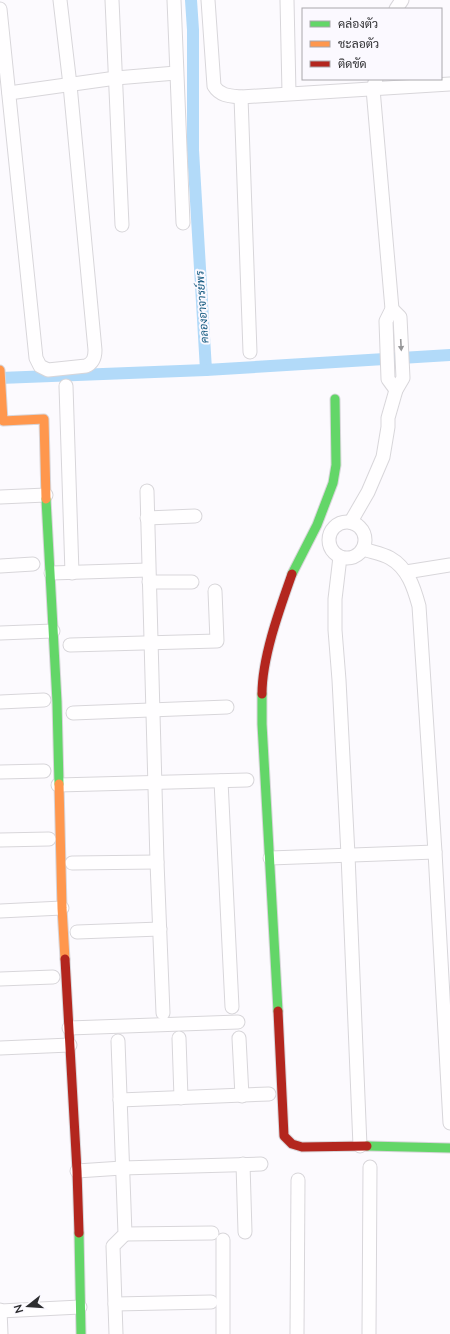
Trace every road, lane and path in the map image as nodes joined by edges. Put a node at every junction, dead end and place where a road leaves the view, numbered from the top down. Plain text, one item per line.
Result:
1 (60, 0) edge
2 (112, 0) edge
3 (174, 0) edge
4 (208, 0) edge
5 (287, 0) edge
6 (0, 9) edge
7 (176, 73) junction
8 (116, 78) junction
9 (375, 84) edge
10 (450, 84) edge
11 (70, 85) junction
12 (9, 93) junction
13 (289, 93) junction
14 (241, 97) junction
15 (183, 223) dead end
16 (122, 225) dead end
17 (250, 352) dead end
18 (0, 370) edge
19 (66, 386) dead end
20 (335, 399) dead end
21 (2, 421) edge
22 (147, 491) dead end
23 (46, 495) junction
24 (0, 496) edge
25 (195, 516) dead end
26 (147, 518) junction
27 (352, 522) junction
28 (317, 525) junction
29 (330, 535) junction
30 (364, 549) junction
31 (340, 557) junction
32 (33, 564) dead end
33 (450, 565) edge
34 (0, 566) edge
35 (406, 572) junction
36 (72, 573) junction
37 (51, 574) junction
38 (149, 576) junction
39 (192, 582) dead end
40 (215, 591) dead end
41 (53, 631) junction
42 (0, 633) edge
43 (151, 644) junction
44 (70, 646) dead end
45 (44, 700) dead end
46 (0, 702) edge
47 (227, 708) dead end
48 (152, 711) junction
49 (73, 713) dead end
50 (44, 771) dead end
51 (0, 772) edge
52 (247, 780) dead end
53 (221, 781) junction
54 (155, 782) junction
55 (58, 785) junction
56 (49, 839) dead end
57 (0, 840) edge
58 (435, 852) junction
59 (348, 855) junction
60 (270, 858) junction
61 (157, 862) junction
62 (72, 863) dead end
63 (62, 908) junction
64 (0, 911) edge
65 (160, 930) junction
66 (77, 932) dead end
67 (53, 977) dead end
68 (0, 979) edge
69 (232, 1007) dead end
70 (163, 1014) dead end
71 (238, 1022) dead end
72 (69, 1028) junction
73 (179, 1038) dead end
74 (239, 1038) dead end
75 (118, 1041) dead end
76 (70, 1045) junction
77 (0, 1048) edge
78 (269, 1094) dead end
79 (242, 1096) junction
80 (181, 1098) junction
81 (120, 1100) junction
82 (450, 1123) edge
83 (360, 1146) junction
84 (450, 1148) edge
85 (243, 1164) junction
86 (261, 1164) dead end
87 (370, 1167) dead end
88 (122, 1168) junction
89 (77, 1171) junction
90 (298, 1180) dead end
91 (245, 1232) dead end
92 (212, 1233) dead end
93 (125, 1234) junction
94 (223, 1240) dead end
95 (211, 1302) dead end
96 (115, 1304) junction
97 (80, 1307) junction
98 (0, 1310) edge
99 (1, 1334) edge
100 (81, 1334) edge
101 (116, 1334) edge
102 (223, 1334) edge
103 (297, 1334) edge
104 (368, 1334) edge

1 - 11 street
2 - 8 street
3 - 7 street
4 - 14 street
5 - 13 street
6 - 12 street
7 - 8 street
7 - 15 street
8 - 11 street
8 - 16 street
9 - 10 street
9 - 13 street
9 - 27 street
11 - 12 street
11 - 12 street
13 - 14 street
14 - 17 street
18 - 21 street
19 - 36 street
20 - 28 street
21 - 23 street
22 - 26 street
23 - 24 street
23 - 37 street
25 - 26 street
26 - 38 street
27 - 29 street
27 - 30 street
28 - 29 street
28 - 60 street
29 - 31 street
30 - 31 street
30 - 35 street
31 - 59 street
32 - 34 street
33 - 35 street
35 - 58 street
36 - 37 street
36 - 38 street
37 - 41 street
38 - 39 street
38 - 43 street
40 - 43 street
41 - 42 street
41 - 55 street
43 - 44 street
43 - 48 street
45 - 46 street
47 - 48 street
48 - 49 street
48 - 54 street
50 - 51 street
52 - 53 street
53 - 54 street
53 - 69 street
54 - 55 street
54 - 61 street
55 - 63 street
56 - 57 street
58 - 59 street
58 - 82 street
59 - 60 street
59 - 83 street
60 - 83 street
61 - 62 street
61 - 65 street
63 - 64 street
63 - 72 street
65 - 66 street
65 - 70 street
67 - 68 street
71 - 72 street
72 - 76 street
73 - 80 street
74 - 79 street
75 - 81 street
76 - 77 street
76 - 89 street
78 - 79 street
79 - 80 street
80 - 81 street
81 - 88 street
83 - 84 street
85 - 86 street
85 - 88 street
85 - 91 street
87 - 104 street
88 - 89 street
88 - 93 street
89 - 97 street
90 - 103 street
92 - 93 street
93 - 96 street
94 - 102 street
95 - 96 street
96 - 101 street
97 - 98 street
97 - 100 street
98 - 99 street

